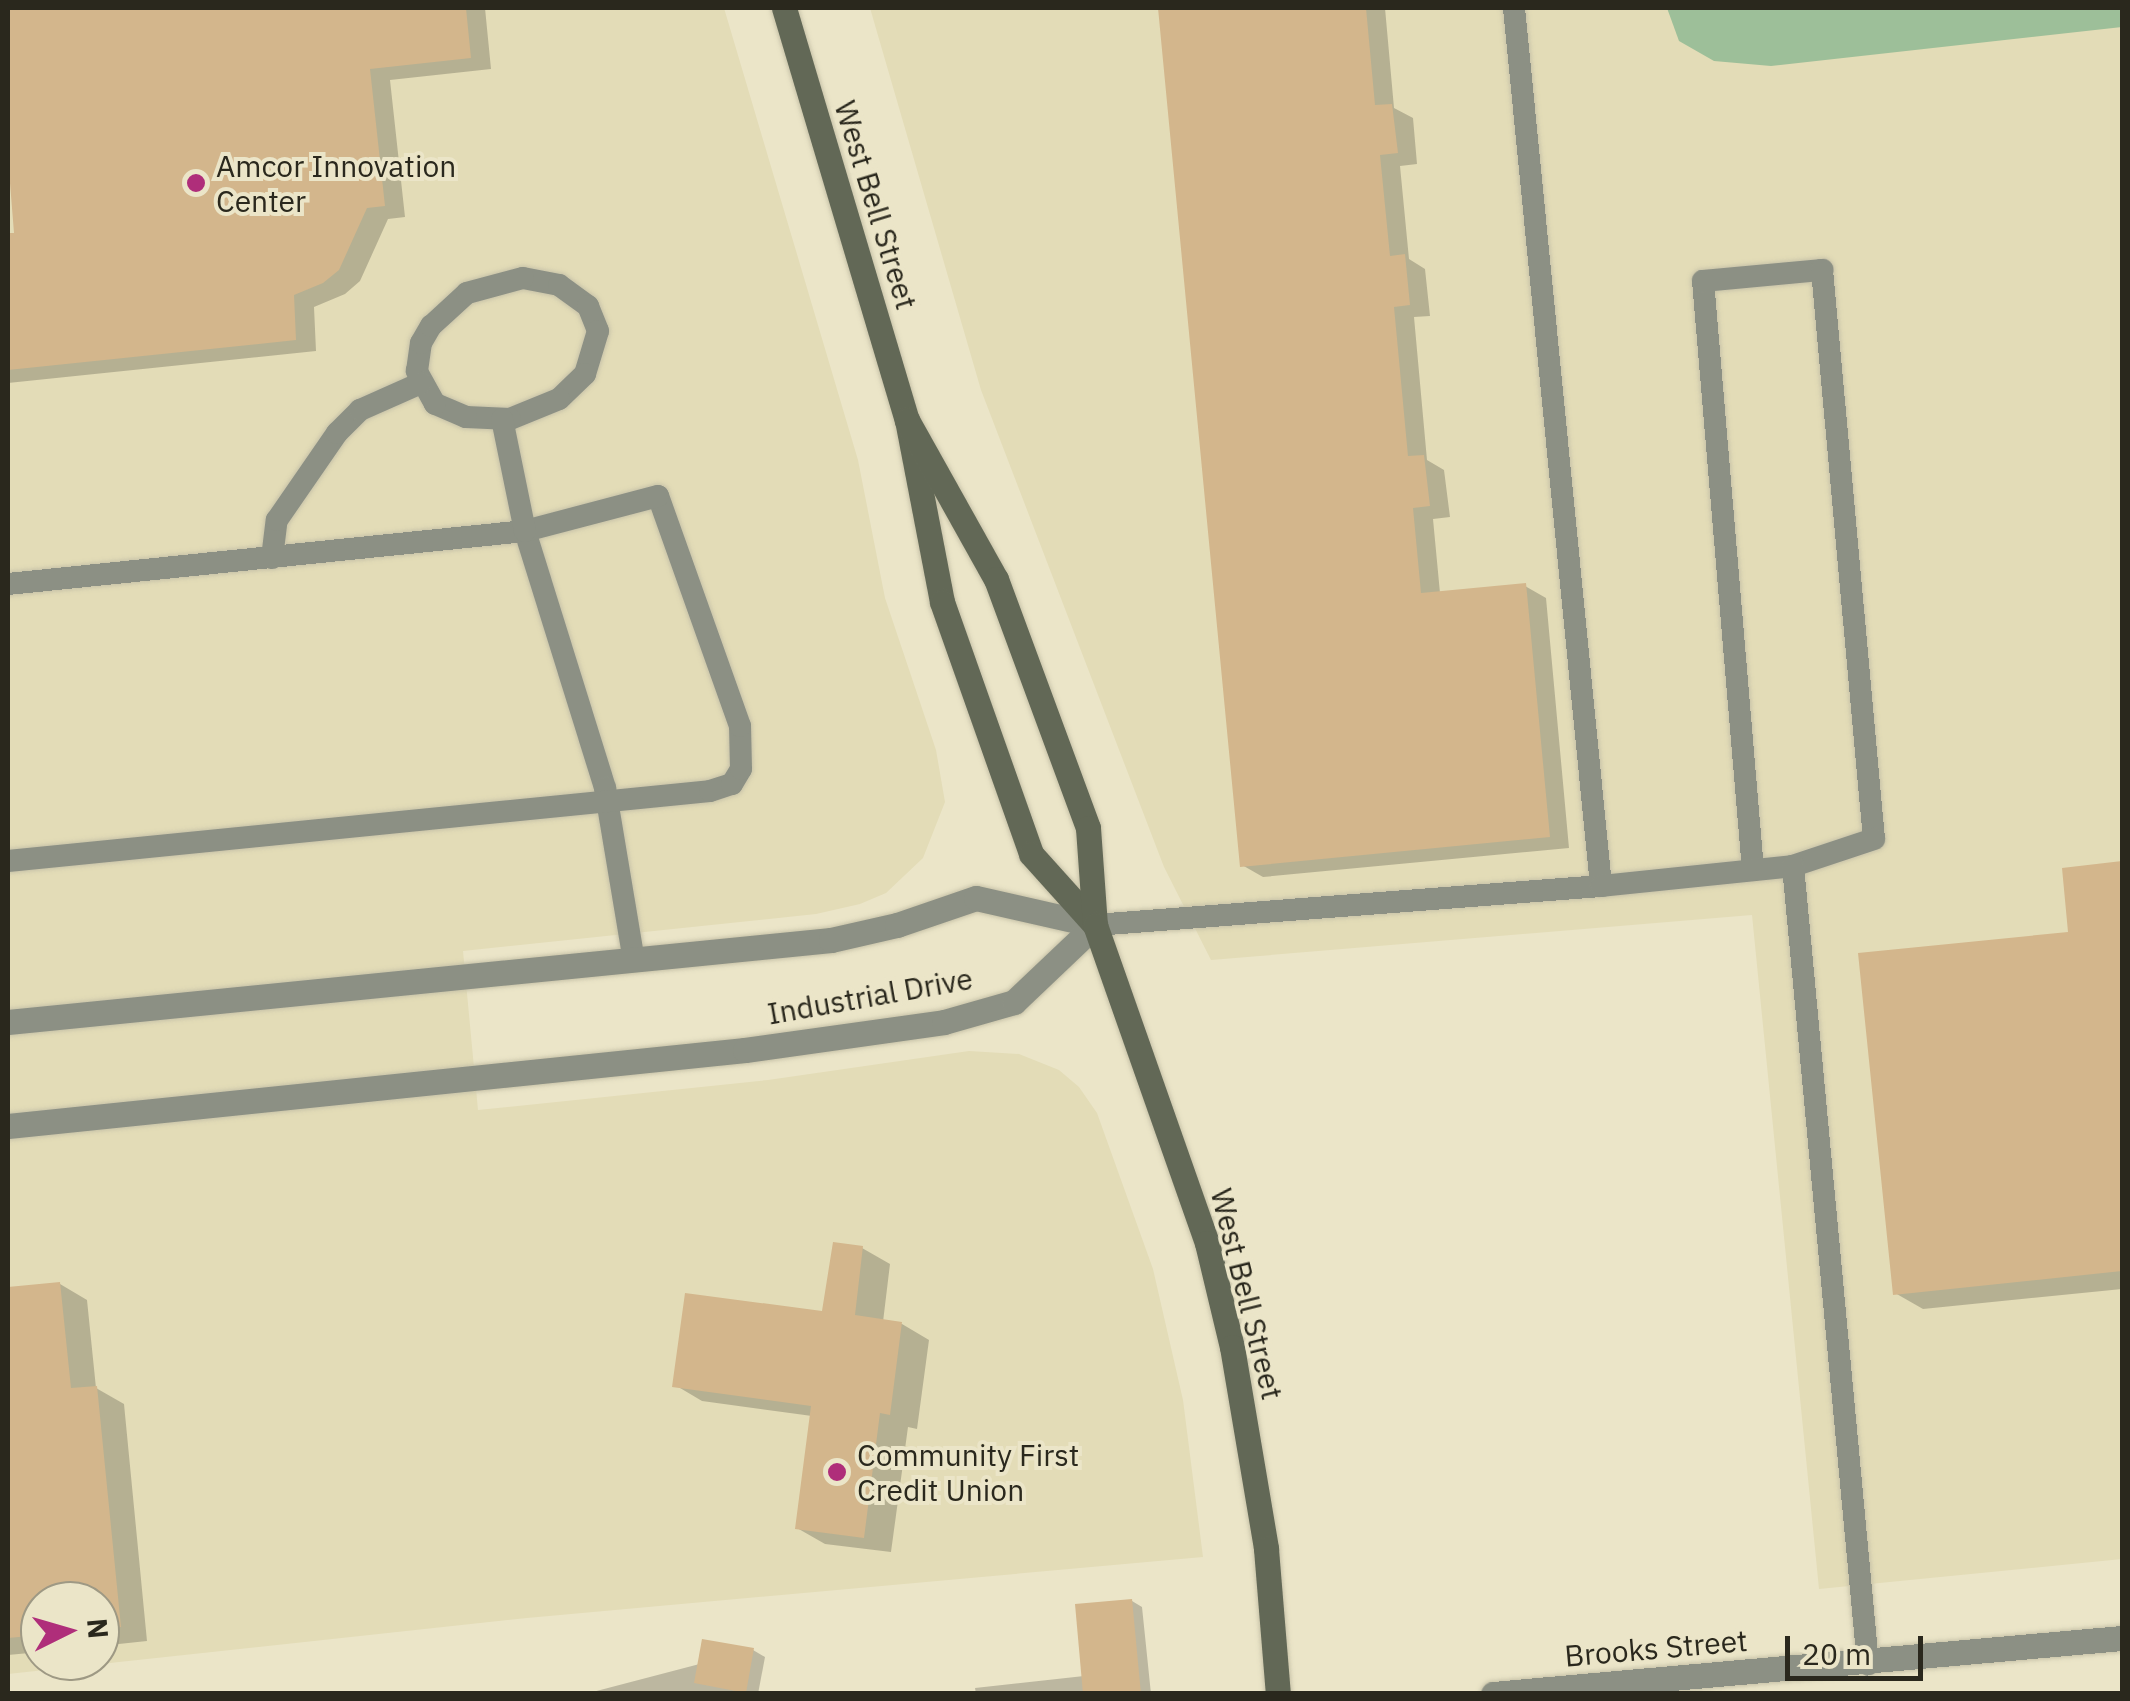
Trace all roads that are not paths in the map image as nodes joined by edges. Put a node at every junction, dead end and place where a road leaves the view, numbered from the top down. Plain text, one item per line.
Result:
1 (784, 8) edge
2 (1514, 8) edge
3 (421, 384) junction
4 (502, 419) junction
5 (907, 420) junction
6 (524, 531) junction
7 (272, 558) junction
8 (8, 584) edge
9 (608, 802) junction
10 (8, 861) edge
11 (1793, 866) junction
12 (1753, 870) junction
13 (1601, 886) junction
14 (1095, 925) junction
15 (634, 961) junction
16 (8, 1022) edge
17 (8, 1126) edge
18 (2122, 1638) edge
19 (1868, 1664) junction
20 (1278, 1694) edge
21 (1493, 1694) edge

1 - 5 main road, West Bell Street
2 - 13 lane
3 - 4 lane
3 - 4 lane
3 - 7 lane
4 - 6 lane
5 - 14 main road, West Bell Street
5 - 14 main road, West Bell Street
6 - 7 lane
6 - 9 lane
6 - 9 lane
7 - 8 lane
9 - 10 lane
9 - 15 lane
11 - 12 lane
11 - 12 lane
11 - 19 lane
12 - 13 lane
13 - 14 lane
14 - 15 street, Industrial Drive
14 - 17 street, Industrial Drive
14 - 20 main road, West Bell Street
15 - 16 street, Industrial Drive
18 - 19 street, Brooks Street
19 - 21 street, Brooks Street

